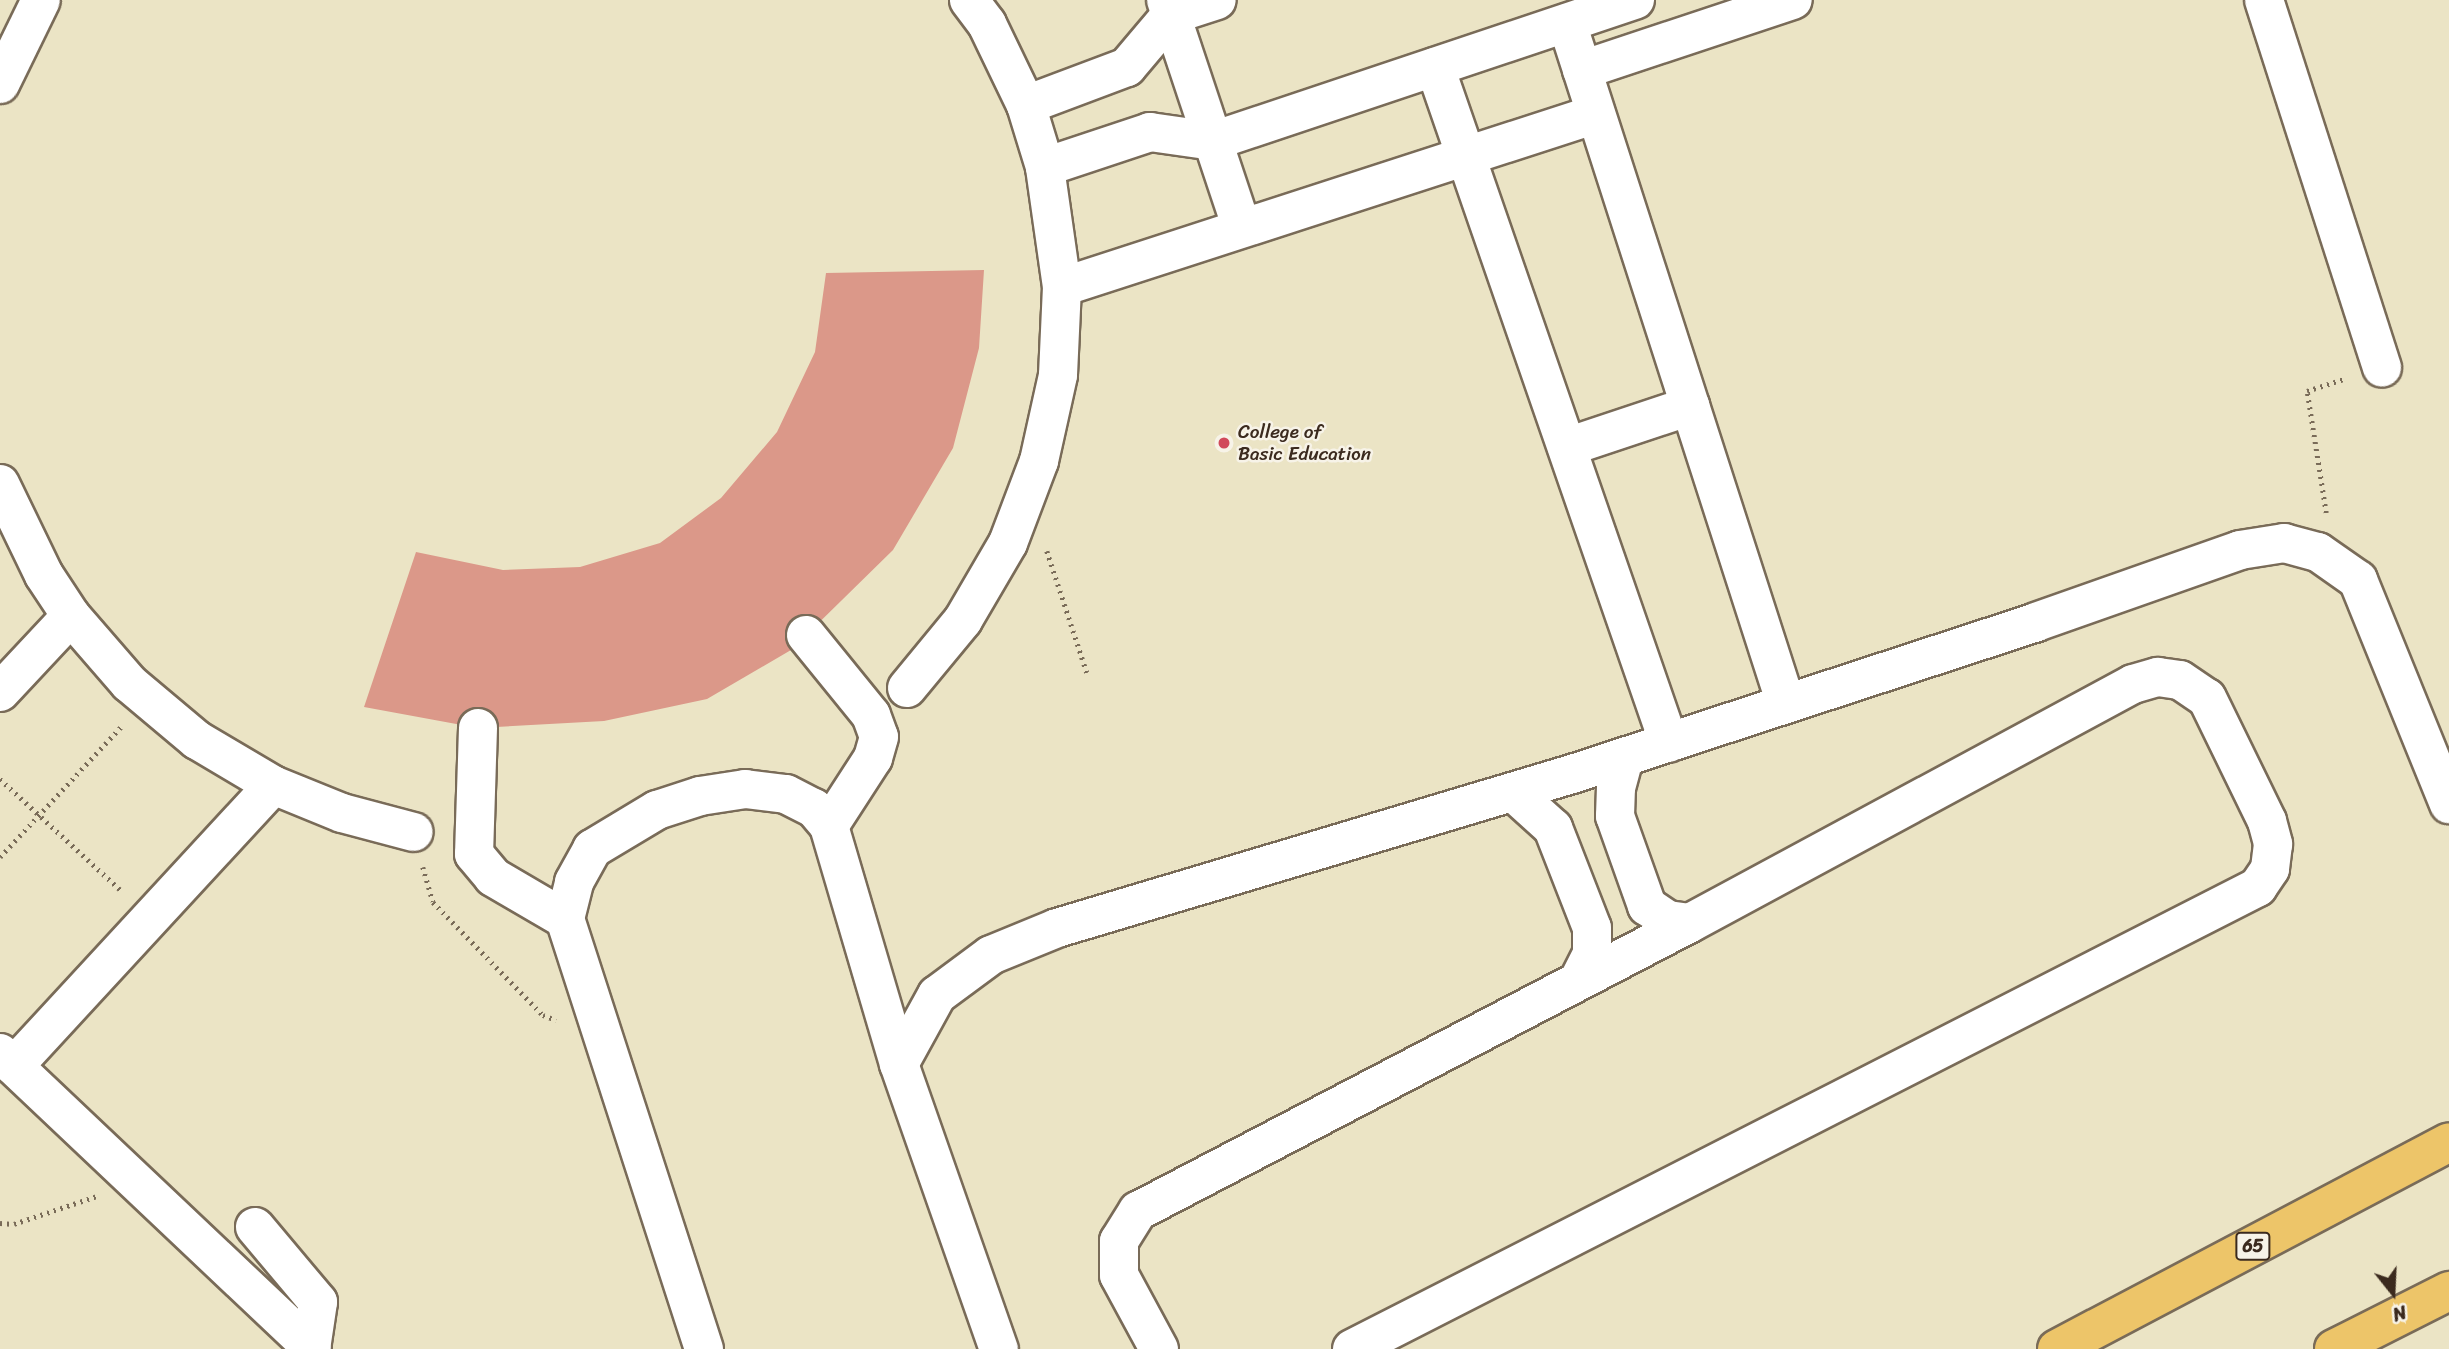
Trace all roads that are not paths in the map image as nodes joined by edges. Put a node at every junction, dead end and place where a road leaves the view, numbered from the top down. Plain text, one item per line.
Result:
1 (41, 0) edge
2 (970, 0) edge
3 (1217, 0) edge
4 (1634, 0) edge
5 (1793, 0) edge
6 (2264, 0) edge
7 (1169, 7) edge
8 (1567, 23) junction
9 (1435, 67) junction
10 (1582, 70) junction
11 (0, 83) edge
12 (1026, 105) junction
13 (1596, 114) junction
14 (1213, 141) junction
15 (1466, 156) junction
16 (1045, 167) junction
17 (1242, 229) junction
18 (1062, 287) junction
19 (2382, 367) road end
20 (1690, 406) junction
21 (1567, 447) junction
22 (0, 484) edge
23 (71, 616) junction
24 (806, 635) dead end
25 (906, 688) dead end
26 (0, 692) edge
27 (1786, 704) junction
28 (478, 728) dead end
29 (1670, 743) junction
30 (1624, 758) junction
31 (273, 785) junction
32 (1513, 792) junction
33 (2449, 804) edge
34 (829, 826) junction
35 (414, 832) road end
36 (565, 919) junction
37 (1690, 923) junction
38 (1579, 979) junction
39 (7, 1059) edge
40 (899, 1064) junction
41 (2449, 1142) edge
42 (256, 1227) dead end
43 (2449, 1291) edge
44 (312, 1349) edge
45 (704, 1349) edge
46 (999, 1349) edge
47 (1159, 1349) edge
48 (1352, 1349) edge
49 (2057, 1349) edge
50 (2334, 1349) edge

1 - 11 street
2 - 12 street
3 - 7 street
4 - 8 street
5 - 10 street
6 - 19 street
7 - 12 street
7 - 14 street
8 - 9 street
8 - 10 street
9 - 14 street
9 - 15 street
10 - 13 street
12 - 16 street
13 - 15 street
13 - 20 street
14 - 16 street
14 - 17 street
15 - 17 street
15 - 21 street
16 - 18 street
17 - 18 street
18 - 25 street
20 - 21 street
20 - 27 street
21 - 29 street
22 - 23 street
23 - 26 street
23 - 31 street
24 - 34 street
27 - 29 street
27 - 33 street
28 - 36 street
29 - 30 street
30 - 32 street
30 - 37 street
31 - 35 street
31 - 39 street
32 - 38 street
32 - 40 street
34 - 36 street
34 - 40 street
36 - 45 street
37 - 38 street
37 - 48 street
38 - 47 street
39 - 44 street
40 - 46 street
41 - 49 main road, 65
42 - 44 street
43 - 50 main road

